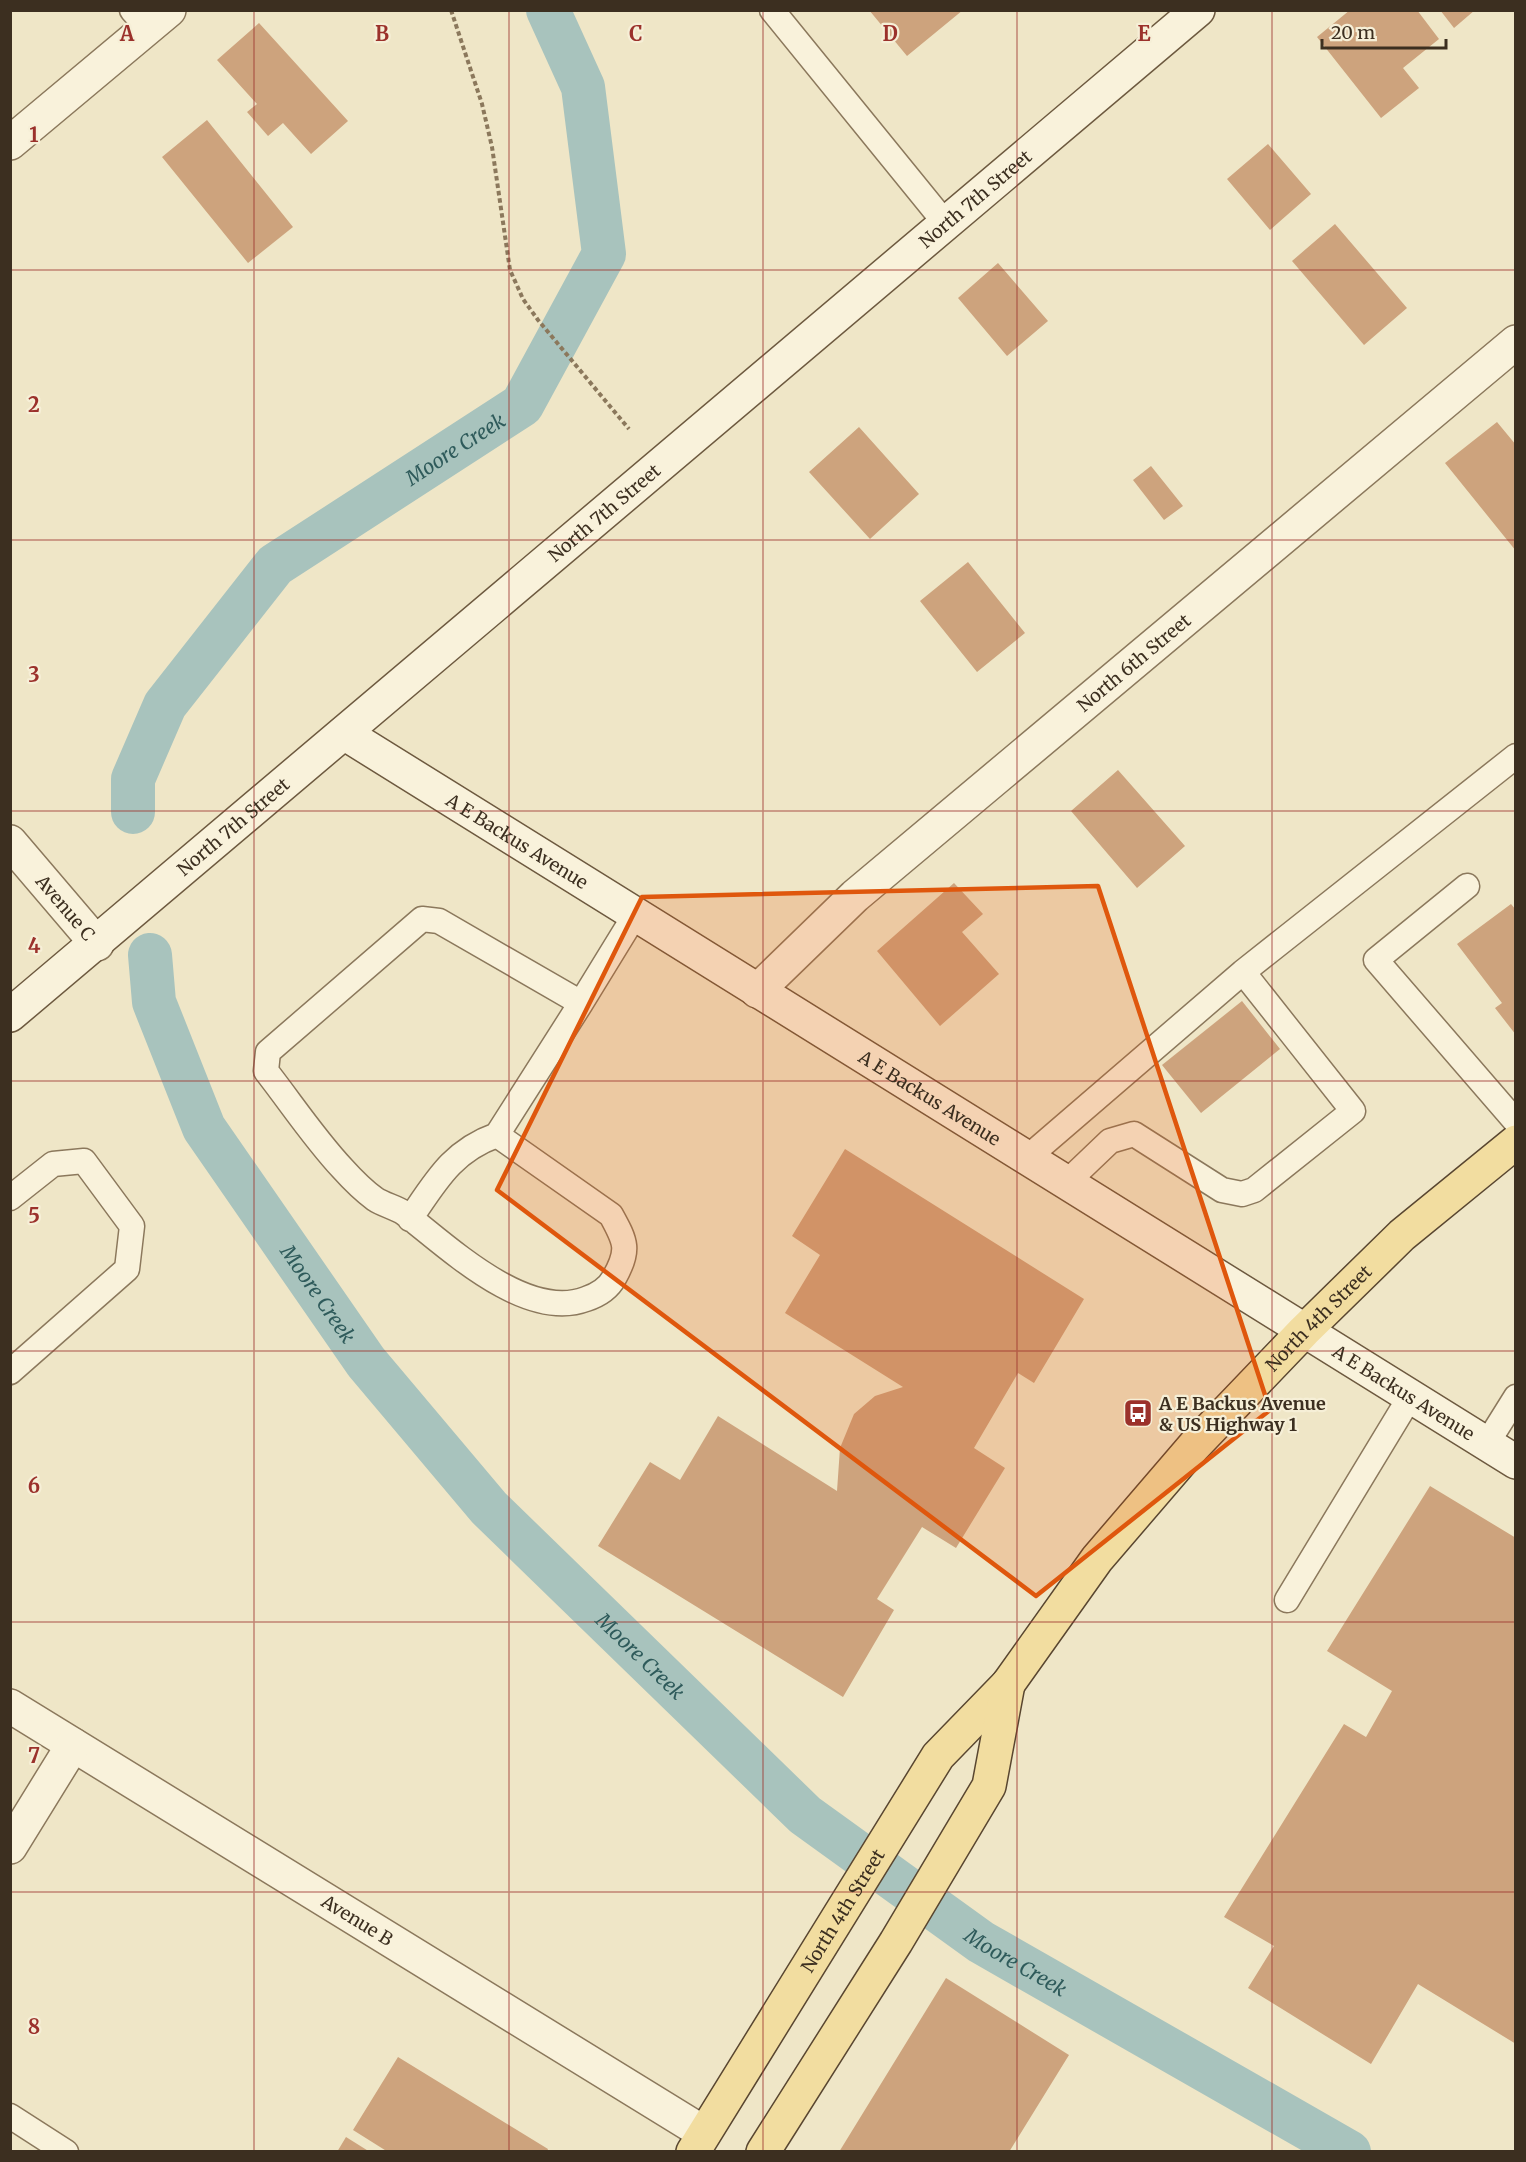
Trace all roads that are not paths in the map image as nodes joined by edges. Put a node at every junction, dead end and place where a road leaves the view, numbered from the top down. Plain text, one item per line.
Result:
1 (772, 10) edge
2 (1198, 10) edge
3 (150, 16) edge
4 (10, 143) edge
5 (946, 224) junction
6 (1515, 342) edge
7 (344, 733) junction
8 (1515, 756) edge
9 (10, 842) edge
10 (1467, 886) dead end
11 (635, 915) junction
12 (97, 944) junction
13 (1243, 972) junction
14 (757, 991) junction
15 (581, 1003) junction
16 (11, 1014) edge
17 (1515, 1122) edge
18 (497, 1135) junction
19 (1515, 1142) edge
20 (1027, 1158) junction
21 (1066, 1183) junction
22 (10, 1197) edge
23 (410, 1219) junction
24 (1304, 1331) junction
25 (10, 1372) edge
26 (1410, 1397) junction
27 (1515, 1397) edge
28 (1486, 1445) junction
29 (1515, 1462) edge
30 (1287, 1600) dead end
31 (1008, 1684) junction
32 (10, 1706) edge
33 (73, 1745) junction
34 (10, 1847) edge
35 (10, 2116) edge
36 (698, 2142) edge
37 (66, 2151) edge
38 (763, 2151) edge

1 - 5 lane
2 - 5 street, North 7th Street
3 - 4 street
5 - 7 street, North 7th Street
6 - 14 street, North 6th Street
7 - 11 street, A E Backus Avenue
7 - 12 street, North 7th Street
8 - 13 lane
9 - 12 street, Avenue C
10 - 17 lane
11 - 14 street, A E Backus Avenue
11 - 15 lane
12 - 16 street, North 7th Street
13 - 20 lane
13 - 21 lane
14 - 20 street, A E Backus Avenue
15 - 18 lane
15 - 23 lane
18 - 23 lane
18 - 23 lane
19 - 24 main road, North 4th Street
20 - 21 street, A E Backus Avenue
21 - 24 street, A E Backus Avenue
22 - 25 lane
24 - 26 street, A E Backus Avenue
24 - 31 main road, North 4th Street
26 - 28 street, A E Backus Avenue
26 - 30 lane
27 - 28 lane
28 - 29 street, A E Backus Avenue
31 - 36 main road, North 4th Street
31 - 38 main road, North 4th Street
32 - 33 street, Avenue B
33 - 34 street
33 - 36 street, Avenue B
35 - 37 lane

